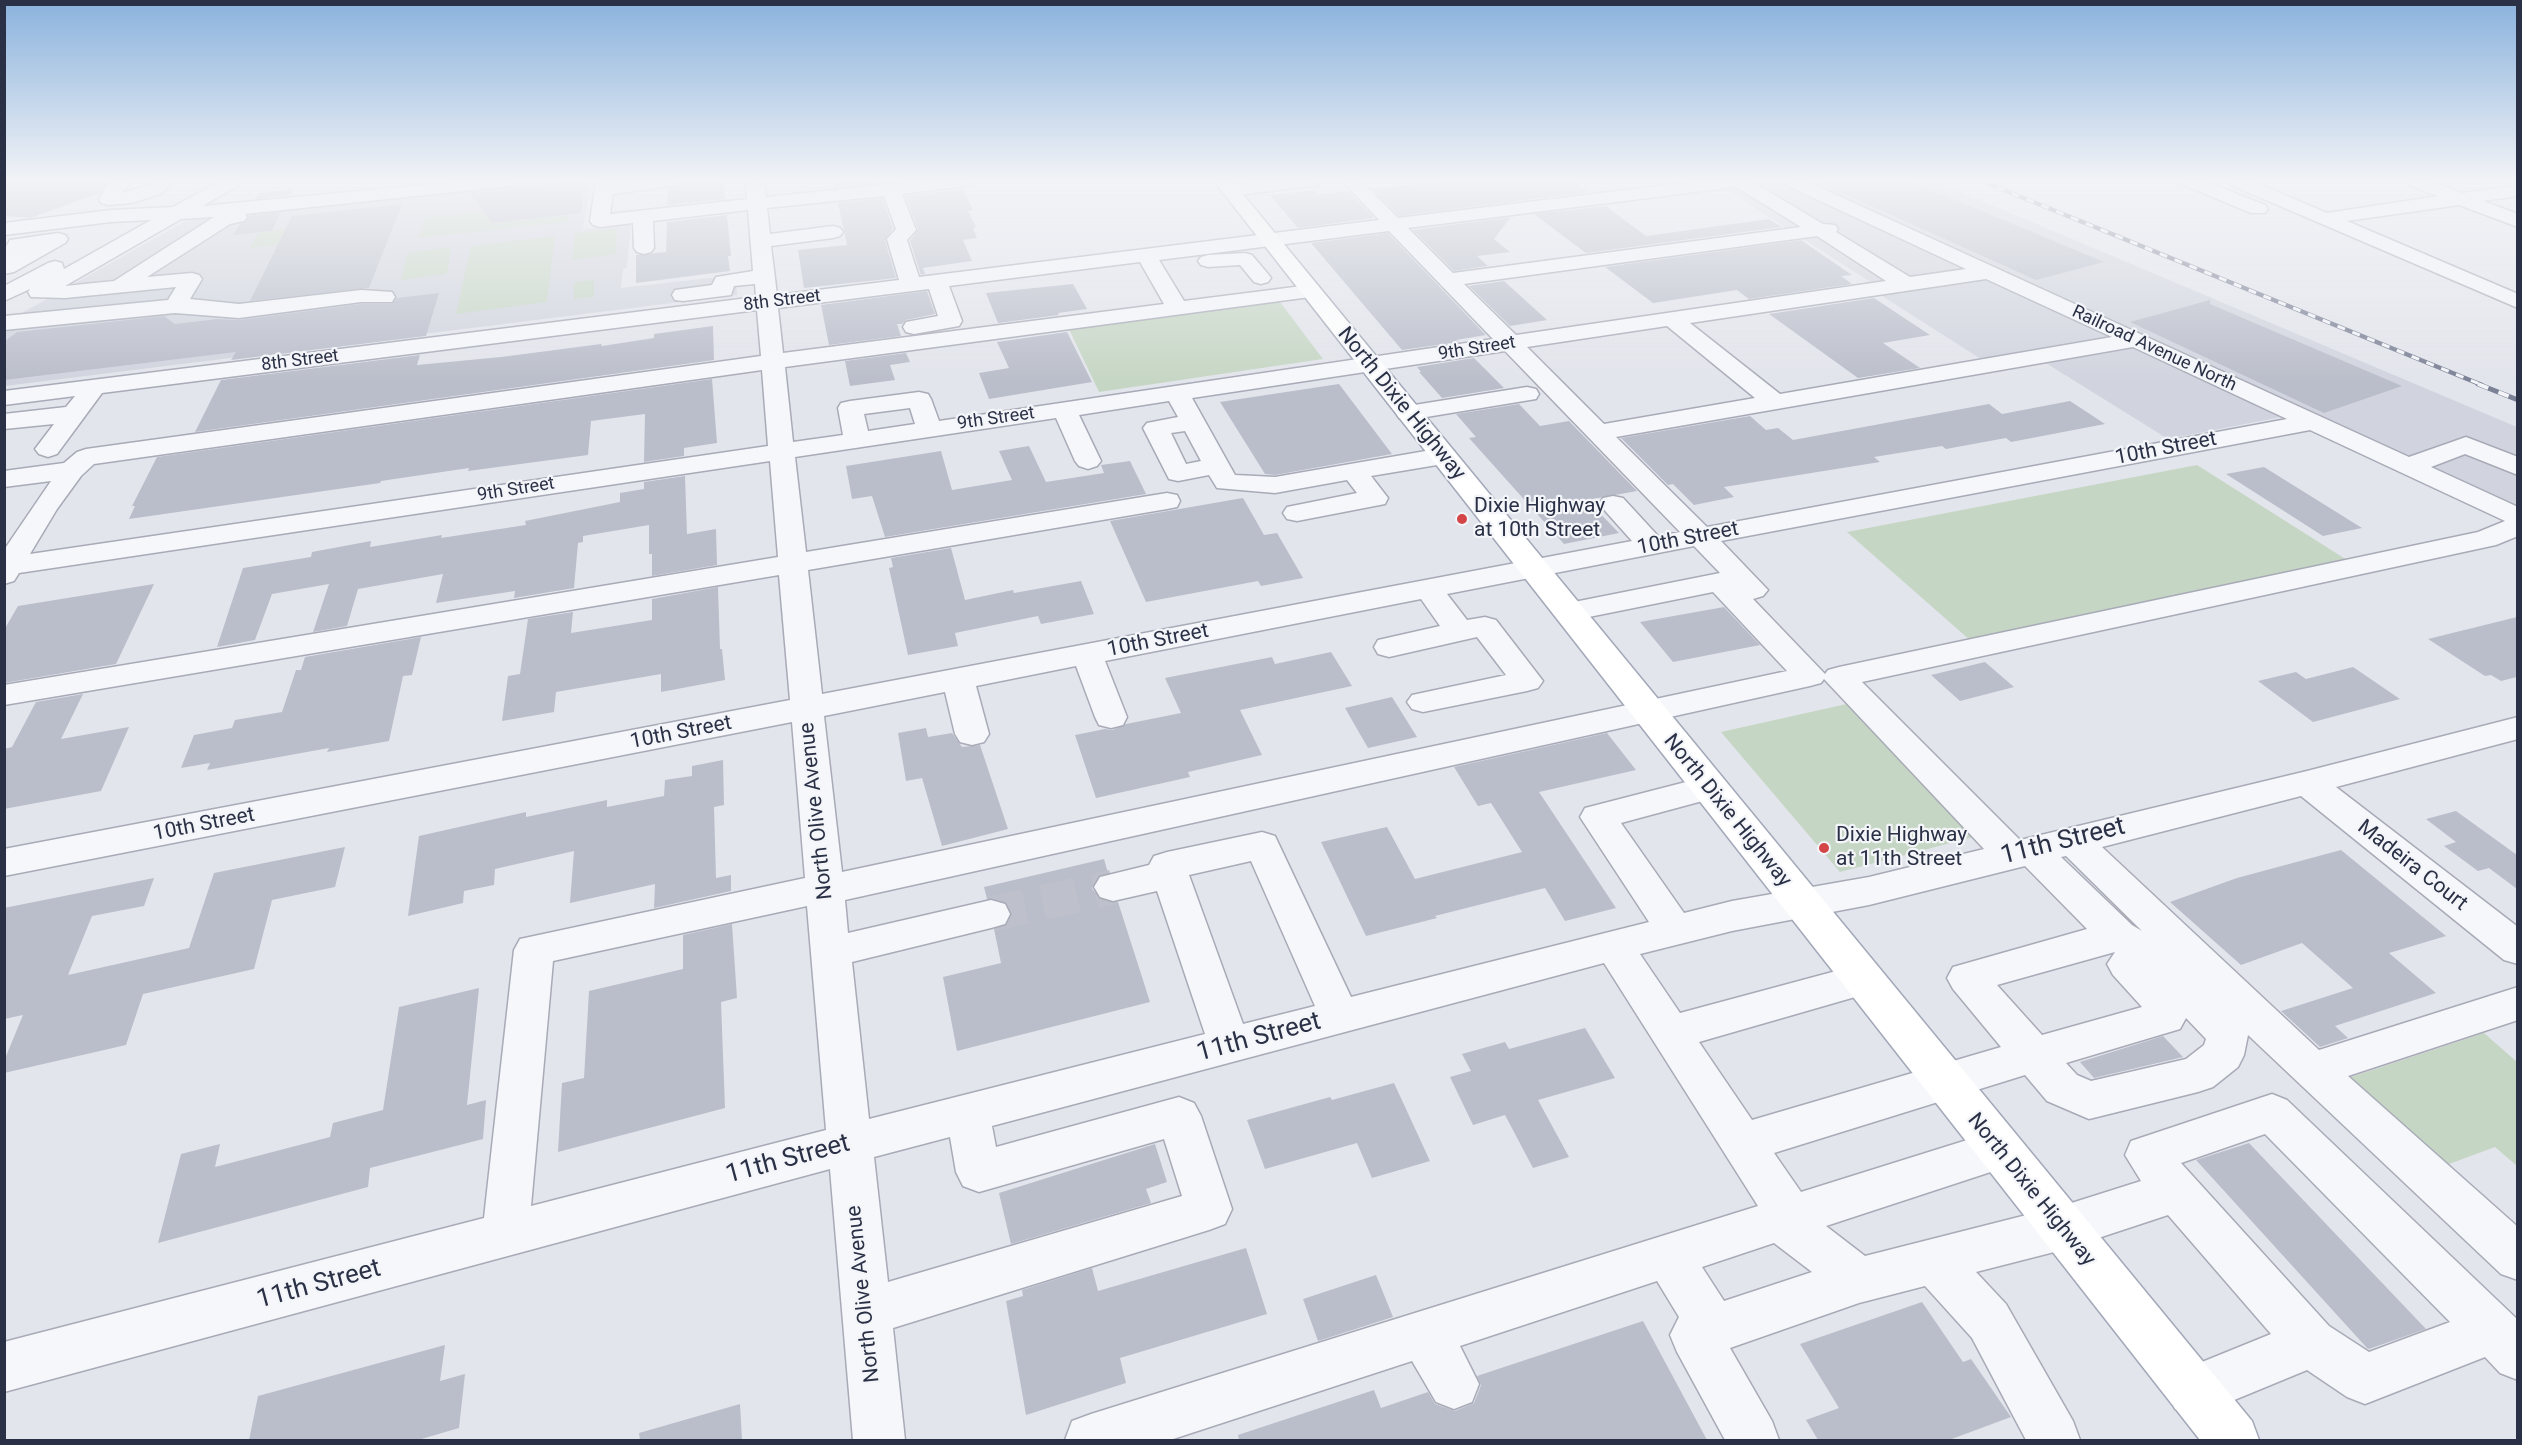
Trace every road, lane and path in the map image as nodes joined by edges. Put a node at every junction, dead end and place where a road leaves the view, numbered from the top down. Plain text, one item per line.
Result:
1 (92, 248) edge
2 (107, 248) edge
3 (178, 248) edge
4 (763, 248) edge
5 (900, 248) edge
6 (1227, 248) edge
7 (1276, 248) edge
8 (1416, 248) edge
9 (1683, 248) edge
10 (1849, 248) edge
11 (1939, 248) edge
12 (2392, 248) edge
13 (1194, 256) junction
14 (1150, 261) junction
15 (6, 269) edge
16 (1988, 272) junction
17 (1260, 278) junction
18 (1448, 280) junction
19 (937, 281) junction
20 (1303, 282) junction
21 (911, 284) junction
22 (1906, 284) junction
23 (118, 287) junction
24 (767, 289) junction
25 (22, 291) edge
26 (384, 297) dead end
27 (1250, 299) junction
28 (2517, 303) edge
29 (175, 306) junction
30 (1178, 309) junction
31 (4, 311) edge
32 (1673, 320) junction
33 (4, 323) edge
34 (891, 330) dead end
35 (2136, 340) junction
36 (1512, 344) junction
37 (774, 361) junction
38 (1369, 365) junction
39 (94, 387) junction
40 (1177, 393) junction
41 (1527, 394) dead end
42 (4, 398) edge
43 (1775, 402) junction
44 (1064, 409) junction
45 (1408, 413) junction
46 (75, 414) junction
47 (4, 422) edge
48 (1193, 422) junction
49 (2312, 422) junction
50 (1599, 432) junction
51 (48, 449) dead end
52 (783, 450) junction
53 (1443, 456) junction
54 (1088, 461) dead end
55 (1216, 466) junction
56 (2408, 466) junction
57 (2517, 467) edge
58 (72, 470) junction
59 (1354, 472) junction
60 (4, 479) edge
61 (1167, 501) dead end
62 (1613, 504) dead end
63 (1297, 513) dead end
64 (2517, 517) edge
65 (2517, 526) edge
66 (1700, 537) junction
67 (1652, 546) junction
68 (794, 563) junction
69 (1533, 568) junction
70 (6, 570) edge
71 (1730, 580) junction
72 (1428, 588) junction
73 (1569, 612) junction
74 (1459, 632) junction
75 (1389, 646) dead end
76 (1087, 655) junction
77 (1820, 667) junction
78 (958, 680) junction
79 (4, 695) edge
80 (1423, 702) dead end
81 (807, 709) junction
82 (1647, 711) junction
83 (1111, 717) dead end
84 (2517, 728) edge
85 (972, 734) dead end
86 (2307, 783) junction
87 (1709, 788) junction
88 (2072, 840) junction
89 (2021, 852) junction
90 (4, 863) edge
91 (1170, 874) junction
92 (1113, 887) tunnel mouth
93 (825, 889) junction
94 (1800, 903) junction
95 (991, 914) tunnel mouth
96 (1675, 930) junction
97 (2112, 938) junction
98 (1614, 946) junction
99 (2517, 949) edge
100 (831, 952) junction
101 (1862, 980) junction
102 (2517, 1003) edge
103 (1340, 1017) junction
104 (1669, 1033) junction
105 (1230, 1046) junction
106 (2035, 1054) junction
107 (2312, 1070) junction
108 (1943, 1081) junction
109 (967, 1113) junction
110 (1742, 1143) junction
111 (850, 1144) junction
112 (1999, 1150) junction
113 (2176, 1191) junction
114 (1785, 1218) junction
115 (2062, 1228) junction
116 (505, 1236) junction
117 (1668, 1255) junction
118 (2517, 1258) edge
119 (1935, 1262) junction
120 (1858, 1280) junction
121 (866, 1312) junction
122 (1713, 1328) junction
123 (1424, 1334) junction
124 (2311, 1343) junction
125 (2505, 1343) edge
126 (4, 1367) edge
127 (1454, 1384) dead end
128 (2193, 1391) junction
129 (879, 1440) edge
130 (1091, 1440) edge
131 (1753, 1440) edge
132 (2054, 1440) edge
133 (2233, 1440) edge

1 - 25 street
2 - 25 street
3 - 23 street
4 - 24 street, North Olive Avenue
5 - 21 street
6 - 13 street, 8th Street
7 - 20 main road, North Dixie Highway
8 - 18 street
9 - 18 street
10 - 22 street
11 - 16 street, Railroad Avenue North
12 - 28 street
13 - 14 street, 8th Street
13 - 17 street
14 - 19 street, 8th Street
14 - 30 street
15 - 25 street
16 - 22 street, 9th Street
16 - 35 street, Railroad Avenue North
17 - 20 street
17 - 27 street
18 - 36 street
19 - 21 street, 8th Street
19 - 34 street
20 - 27 street
20 - 38 main road, North Dixie Highway
21 - 24 street, 8th Street
22 - 32 street, 9th Street
23 - 25 street
23 - 29 street
24 - 37 street, North Olive Avenue
24 - 39 street, 8th Street
25 - 31 street
26 - 29 street
27 - 30 street
29 - 33 street
30 - 37 street
32 - 36 street, 9th Street
32 - 43 street
35 - 43 street
35 - 49 street, Railroad Avenue North
36 - 38 street, 9th Street
36 - 50 street
37 - 52 street, North Olive Avenue
37 - 58 street
38 - 40 street, 9th Street
38 - 45 main road, North Dixie Highway
39 - 42 street, 8th Street
39 - 46 street
40 - 44 street, 9th Street
40 - 48 street
41 - 45 street
43 - 50 street
44 - 52 street, 9th Street
44 - 54 street
45 - 53 main road, North Dixie Highway
46 - 47 street
46 - 51 street
48 - 55 street
48 - 55 street
49 - 56 street, Railroad Avenue North
49 - 66 street, 10th Street
50 - 66 street
52 - 68 street, North Olive Avenue
52 - 70 street, 9th Street
53 - 59 street
53 - 69 main road, North Dixie Highway
55 - 59 street
56 - 57 street
56 - 64 street, Railroad Avenue North
58 - 60 street
58 - 70 street
59 - 63 street
61 - 68 street
62 - 67 street
65 - 77 street
66 - 67 street, 10th Street
66 - 71 street
67 - 69 street, 10th Street
68 - 79 street
68 - 81 street, North Olive Avenue
69 - 72 street, 10th Street
69 - 73 main road, North Dixie Highway
71 - 73 street
71 - 77 street
72 - 74 street
72 - 76 street, 10th Street
73 - 82 main road, North Dixie Highway
74 - 75 street
74 - 80 street
76 - 78 street, 10th Street
76 - 83 street
77 - 82 street
77 - 89 street
78 - 81 street, 10th Street
78 - 85 street
81 - 90 street, 10th Street
81 - 93 street, North Olive Avenue
82 - 87 main road, North Dixie Highway
82 - 93 street
84 - 86 street, 11th Street
86 - 88 street, 11th Street
86 - 99 street, Madeira Court
87 - 94 main road, North Dixie Highway
87 - 96 street
88 - 89 street, 11th Street
88 - 107 street
89 - 94 street, 11th Street
89 - 97 street
91 - 92 street
91 - 103 street
91 - 105 street
93 - 100 street, North Olive Avenue
93 - 116 street
94 - 96 street, 11th Street
94 - 101 main road, North Dixie Highway
95 - 100 street
96 - 98 street, 11th Street
97 - 106 street
97 - 106 street
97 - 106 street
98 - 103 street, 11th Street
98 - 104 street
100 - 111 street, North Olive Avenue
101 - 104 street
101 - 108 main road, North Dixie Highway
102 - 107 street
103 - 105 street, 11th Street
104 - 110 street
105 - 109 street, 11th Street
106 - 108 street
107 - 118 street
108 - 110 street
108 - 112 main road, North Dixie Highway
109 - 111 street, 11th Street
109 - 121 street
110 - 114 street
111 - 116 street, 11th Street
111 - 121 street, North Olive Avenue
112 - 114 street
112 - 115 main road, North Dixie Highway
113 - 115 street
113 - 124 street
113 - 125 street
114 - 117 street
114 - 120 street
115 - 119 street
115 - 128 main road, North Dixie Highway
116 - 126 street, 11th Street
117 - 122 street
117 - 123 street
119 - 120 street
119 - 132 street
120 - 122 street
121 - 129 street, North Olive Avenue
122 - 131 street
123 - 127 street
123 - 130 street
124 - 125 street
124 - 128 street
128 - 133 main road, North Dixie Highway

